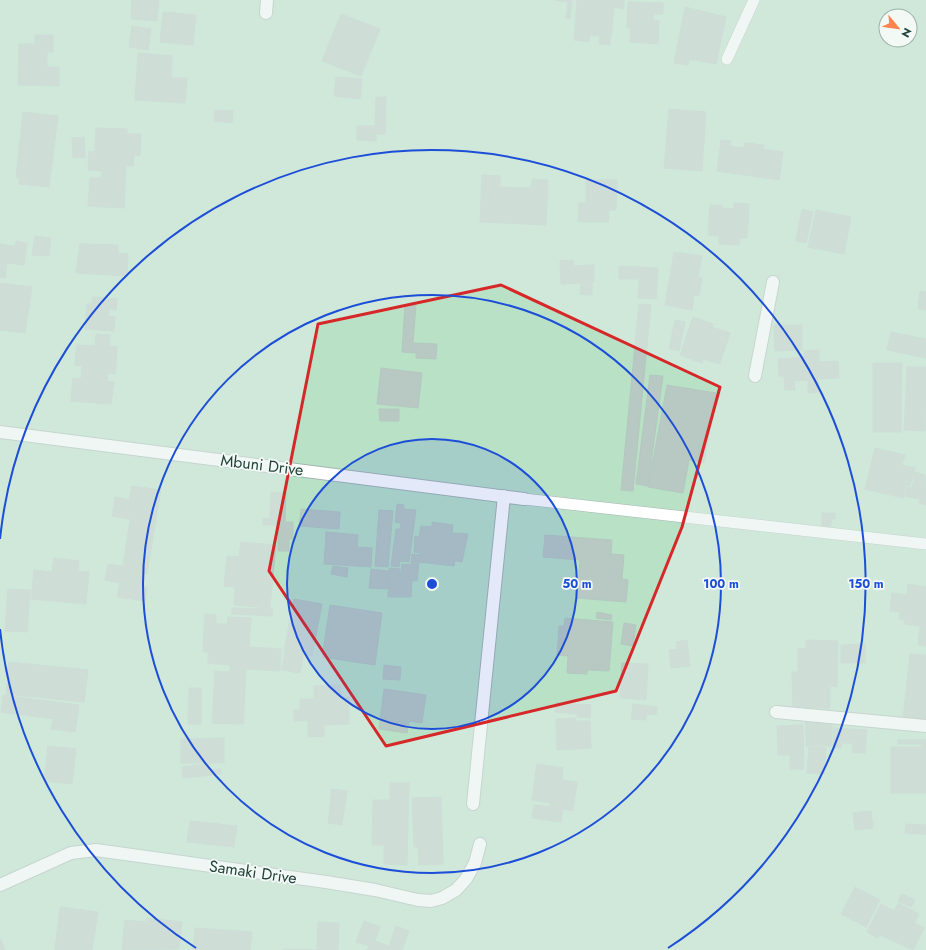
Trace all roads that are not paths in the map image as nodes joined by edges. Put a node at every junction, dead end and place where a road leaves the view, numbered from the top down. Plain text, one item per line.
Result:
1 (267, 0) edge
2 (754, 0) edge
3 (266, 13) dead end
4 (727, 59) dead end
5 (773, 282) dead end
6 (755, 376) dead end
7 (0, 432) edge
8 (504, 496) junction
9 (524, 499) joint
10 (926, 544) edge
11 (776, 712) dead end
12 (926, 726) edge
13 (473, 804) dead end
14 (480, 844) dead end
15 (0, 885) edge

1 - 3 street
2 - 4 lane
5 - 6 street
7 - 8 street, Mbuni Drive
8 - 9 street, Mbuni Drive
8 - 13 street
9 - 10 lane
11 - 12 street
14 - 15 street, Samaki Drive

